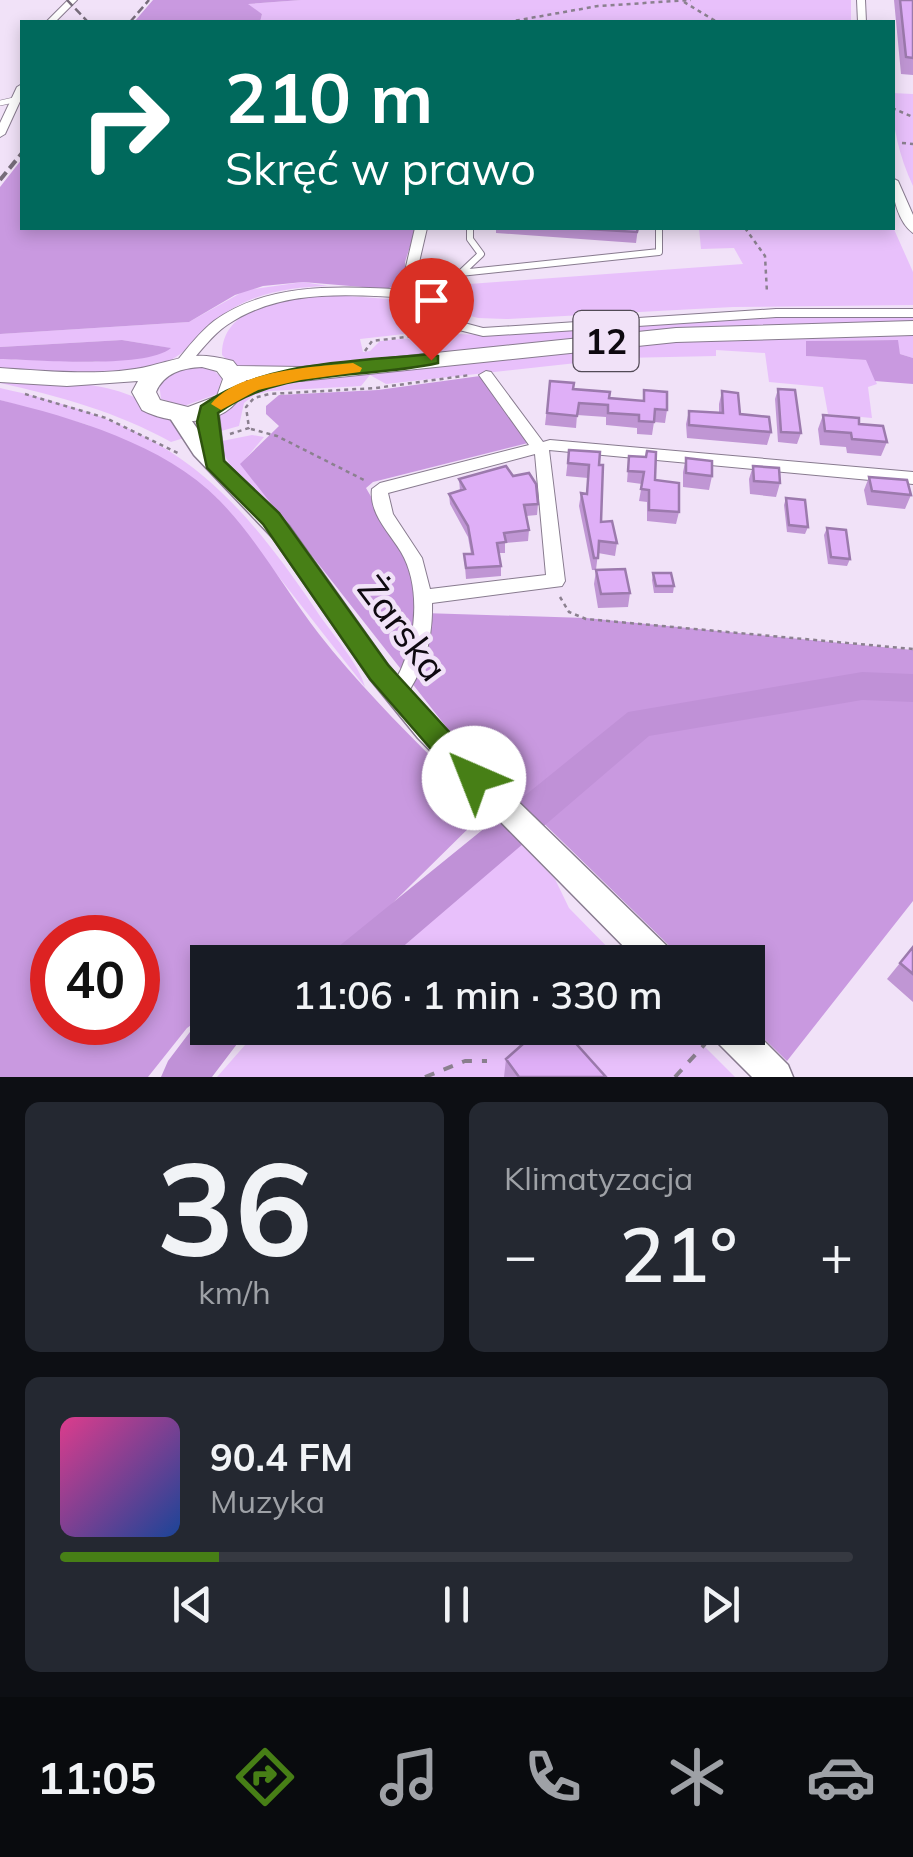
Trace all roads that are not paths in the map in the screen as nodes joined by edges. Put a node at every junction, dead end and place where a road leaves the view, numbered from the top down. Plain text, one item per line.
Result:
1 (73, 0) edge
2 (52, 20) edge
3 (20, 93) edge
4 (0, 99) edge
5 (0, 134) edge
6 (895, 188) edge
7 (421, 230) edge
8 (470, 230) edge
9 (659, 230) edge
10 (913, 230) edge
11 (460, 273) junction
12 (417, 290) junction
13 (913, 313) edge
14 (236, 314) junction
15 (913, 328) edge
16 (184, 361) junction
17 (486, 375) road end
18 (228, 376) junction
19 (150, 382) junction
20 (9, 383) edge
21 (208, 410) junction
22 (178, 415) junction
23 (540, 446) junction
24 (214, 463) junction
25 (913, 478) edge
26 (421, 597) junction
27 (396, 694) junction
28 (643, 945) edge
29 (729, 1045) edge
30 (776, 1077) edge

1 - 2 street
3 - 4 lane
3 - 5 street
6 - 10 street
7 - 12 street
8 - 11 lane
9 - 11 lane
11 - 12 lane
12 - 13 street
12 - 14 street
14 - 16 street
14 - 18 street
15 - 18 main road, 12
16 - 18 main road, 12
16 - 19 main road, 12
17 - 23 street
18 - 21 main road, 12
19 - 20 main road
19 - 22 main road
21 - 22 main road, 12
21 - 24 street
22 - 24 street, Żarska
23 - 25 street
23 - 26 street
23 - 26 street
24 - 27 street, Żarska
26 - 27 street
27 - 28 street, Żarska
29 - 30 street

